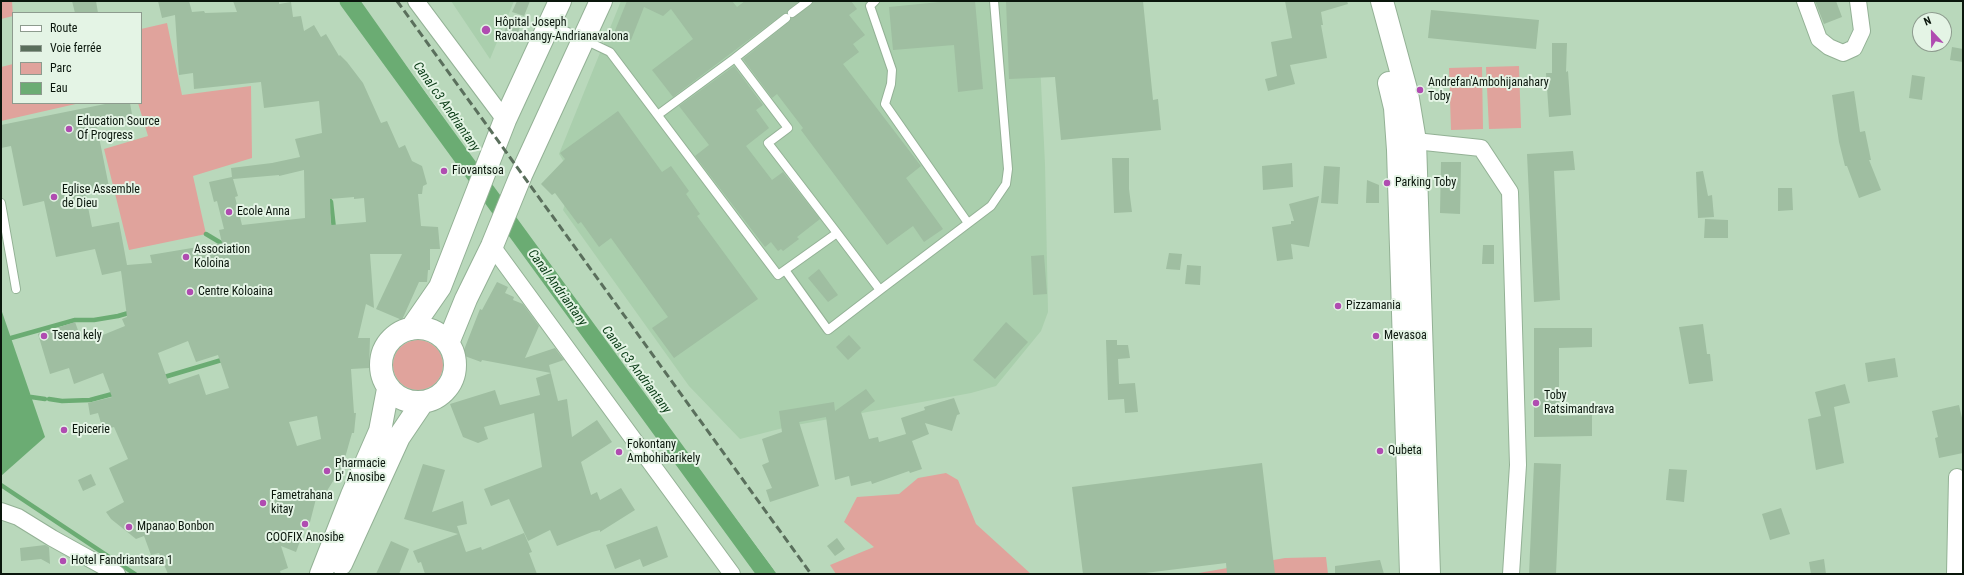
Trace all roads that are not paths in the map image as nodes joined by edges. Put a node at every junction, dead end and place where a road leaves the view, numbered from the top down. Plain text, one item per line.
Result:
1 (416, 1) edge
2 (560, 1) edge
3 (601, 1) edge
4 (808, 1) edge
5 (875, 1) edge
6 (994, 1) edge
7 (1367, 1) edge
8 (1382, 1) edge
9 (1805, 1) edge
10 (1858, 1) edge
11 (550, 23) junction
12 (583, 39) junction
13 (735, 58) junction
14 (659, 114) junction
15 (505, 120) junction
16 (1409, 148) junction
17 (1, 203) edge
18 (968, 223) junction
19 (837, 233) junction
20 (492, 246) junction
21 (785, 270) junction
22 (16, 289) dead end
23 (880, 290) junction
24 (411, 329) junction
25 (448, 343) junction
26 (388, 389) junction
27 (422, 403) junction
28 (1957, 477) dead end
29 (1, 511) edge
30 (330, 570) edge
31 (117, 574) edge
32 (732, 574) edge
33 (1410, 574) edge
34 (1429, 574) edge
35 (1511, 574) edge
36 (1955, 574) edge

1 - 15 street
2 - 11 main road
3 - 12 main road
4 - 13 lane
5 - 18 lane
6 - 18 lane
7 - 16 main road
8 - 16 main road
9 - 10 street
11 - 12 lane
11 - 15 main road
12 - 14 lane
12 - 20 main road
13 - 14 lane
13 - 19 lane
14 - 21 lane
15 - 24 main road
16 - 33 main road
16 - 34 main road
16 - 35 street
17 - 22 lane
18 - 23 lane
19 - 21 lane
19 - 23 lane
20 - 25 main road
20 - 32 street
21 - 23 lane
24 - 25 main road
24 - 26 main road
25 - 27 main road
26 - 27 main road
26 - 30 main road
27 - 30 main road
28 - 36 street
29 - 31 street

